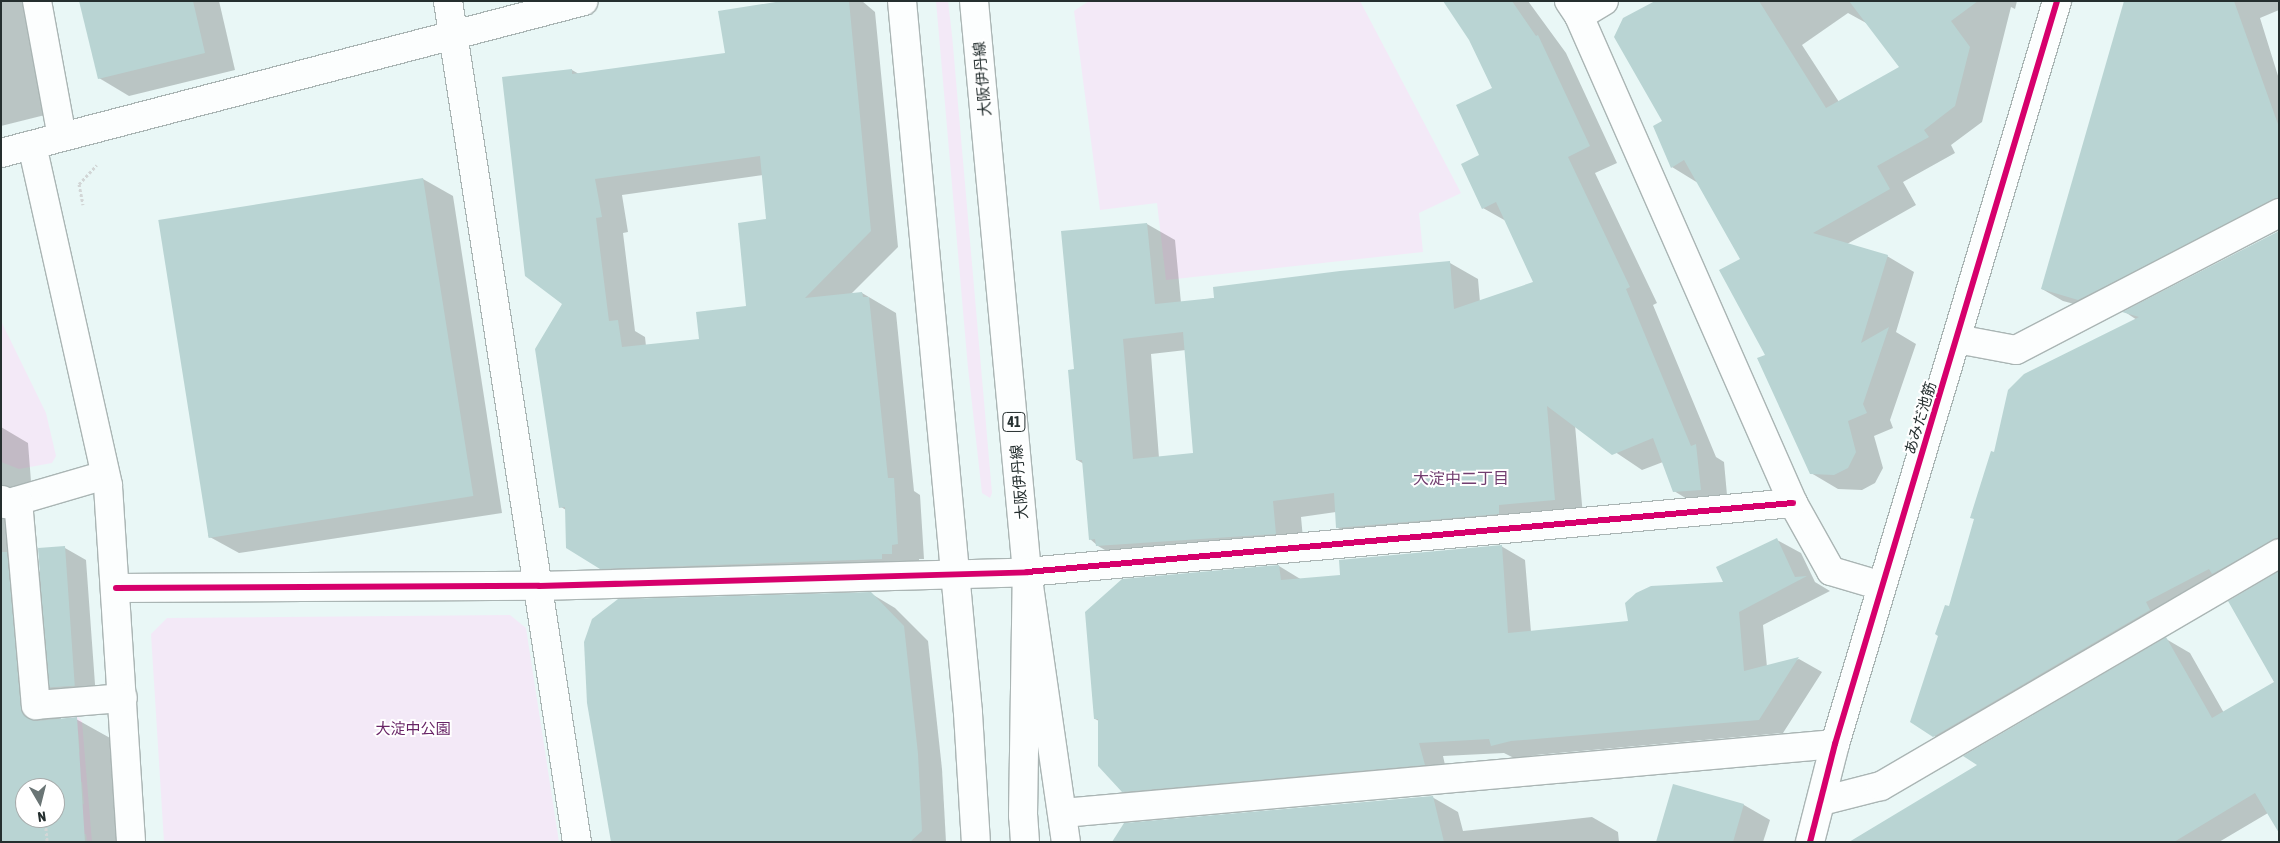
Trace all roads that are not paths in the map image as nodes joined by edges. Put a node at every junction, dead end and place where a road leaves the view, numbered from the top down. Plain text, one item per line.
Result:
1 (38, 1) edge
2 (448, 1) edge
3 (584, 1) edge
4 (902, 1) edge
5 (974, 1) edge
6 (1604, 1) edge
7 (2057, 1) edge
8 (1574, 8) edge
9 (455, 35) junction
10 (62, 137) junction
11 (32, 145) junction
12 (1, 153) edge
13 (2279, 213) edge
14 (1957, 339) junction
15 (106, 476) junction
16 (10, 500) edge
17 (1793, 503) junction
18 (2279, 553) edge
19 (1028, 572) junction
20 (955, 575) junction
21 (539, 586) junction
22 (1882, 586) junction
23 (116, 588) junction
24 (123, 698) junction
25 (1835, 744) junction
26 (1822, 800) junction
27 (1063, 813) junction
28 (131, 842) edge
29 (577, 842) edge
30 (976, 842) edge
31 (1026, 842) edge
32 (1066, 842) edge
33 (1810, 842) edge

1 - 10 main road
2 - 9 main road
3 - 9 main road
4 - 20 main road
5 - 19 main road, 大阪伊丹線 / 41
6 - 8 main road
7 - 14 main road, あみだ池筋
8 - 17 main road
9 - 10 main road
9 - 21 main road
10 - 11 main road
11 - 12 main road
11 - 15 main road
13 - 14 main road
14 - 22 main road, あみだ池筋
15 - 16 main road
15 - 23 main road
16 - 24 main road
17 - 19 main road
17 - 22 main road
18 - 26 main road
19 - 20 main road
19 - 27 main road, 大阪伊丹線 / 41
19 - 31 main road
20 - 21 main road
20 - 30 main road
21 - 23 main road
21 - 29 main road
22 - 25 main road, あみだ池筋
23 - 24 main road
24 - 28 main road
25 - 26 main road, あみだ池筋
25 - 27 main road
26 - 33 main road, あみだ池筋
27 - 32 main road, 大阪伊丹線 / 41

